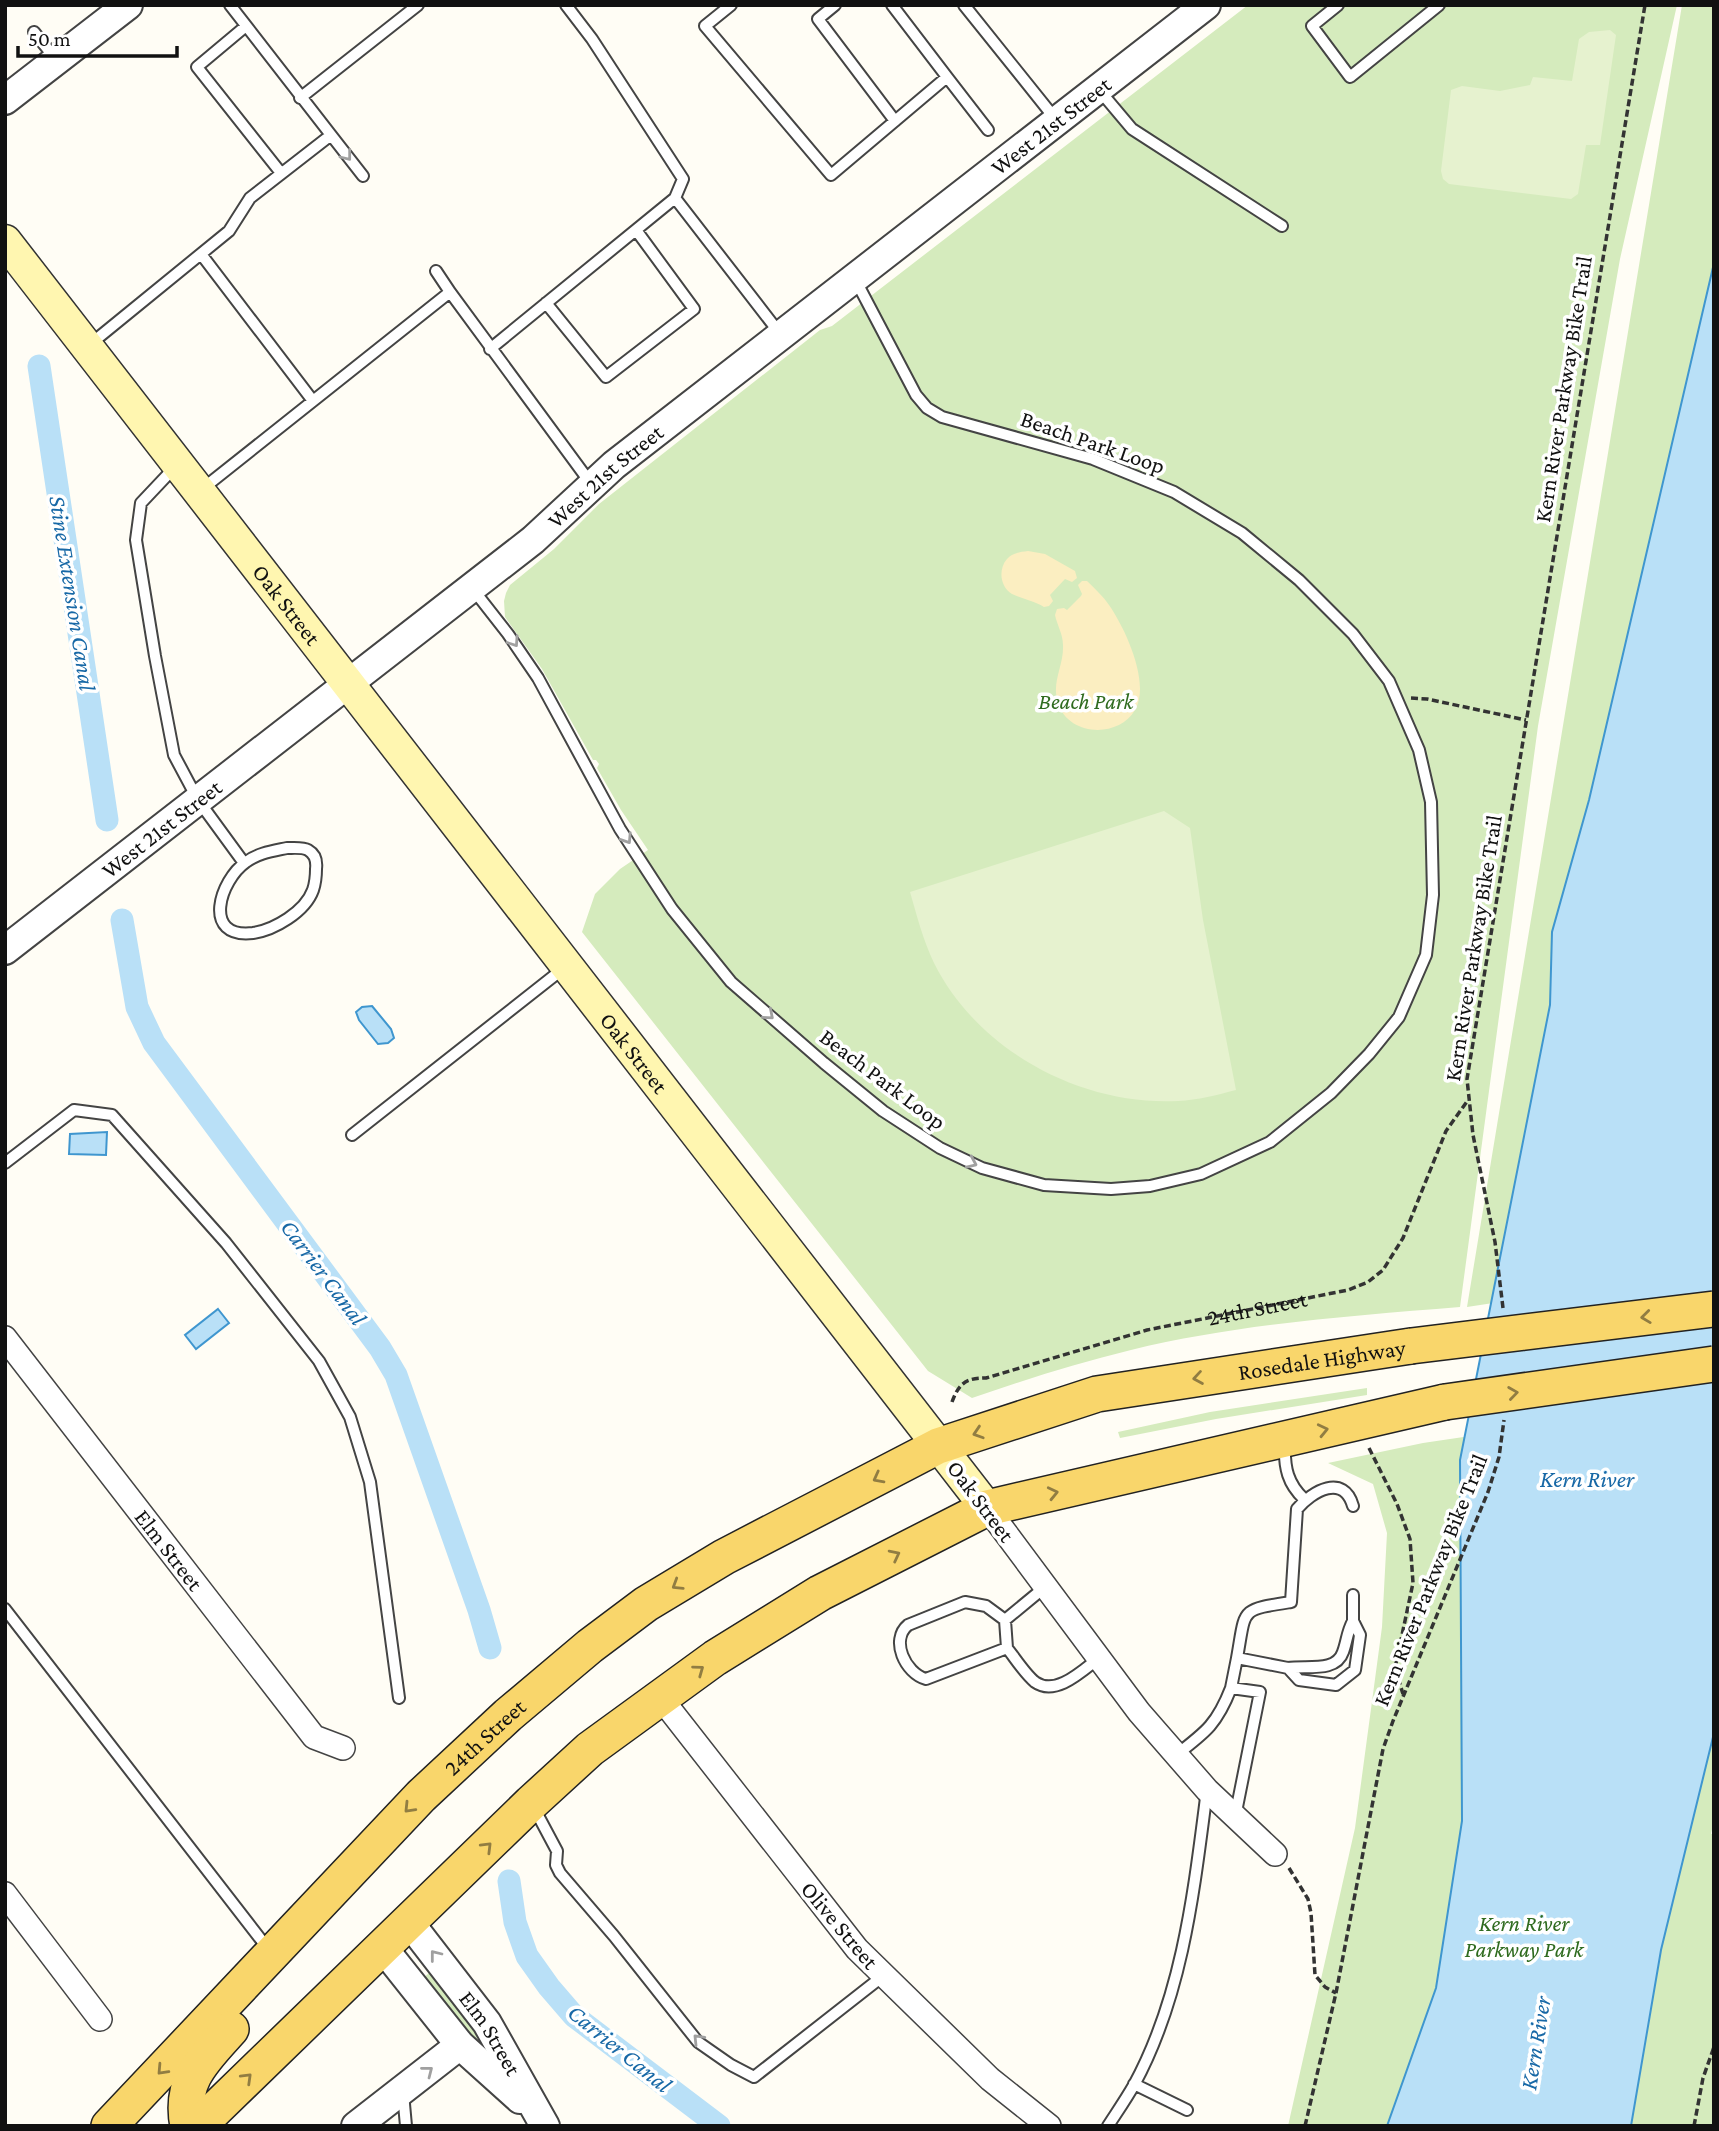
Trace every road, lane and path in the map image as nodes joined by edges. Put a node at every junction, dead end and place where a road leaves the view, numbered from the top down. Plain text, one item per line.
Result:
1 (128, 5) edge
2 (230, 5) edge
3 (418, 5) edge
4 (731, 5) edge
5 (835, 5) edge
6 (892, 5) edge
7 (964, 5) edge
8 (1206, 5) edge
9 (1338, 5) edge
10 (1439, 5) edge
11 (1645, 5) edge
12 (567, 6) edge
13 (246, 26) junction
14 (34, 32) dead end
15 (57, 60) junction
16 (947, 77) junction
17 (1098, 89) junction
18 (300, 98) junction
19 (5, 100) edge
20 (895, 121) junction
21 (1057, 121) junction
22 (988, 130) dead end
23 (331, 135) junction
24 (281, 173) junction
25 (363, 176) dead end
26 (675, 198) junction
27 (1282, 226) dead end
28 (636, 230) junction
29 (5, 240) edge
30 (201, 254) junction
31 (436, 271) dead end
32 (855, 278) junction
33 (450, 292) junction
34 (546, 303) junction
35 (781, 335) junction
36 (87, 347) junction
37 (490, 349) junction
38 (313, 401) junction
39 (178, 464) junction
40 (592, 485) junction
41 (200, 491) junction
42 (472, 588) junction
43 (349, 684) junction
44 (1396, 698) junction
45 (1526, 720) junction
46 (198, 800) junction
47 (244, 863) junction
48 (5, 950) edge
49 (566, 966) junction
50 (1469, 1099) junction
51 (352, 1135) dead end
52 (5, 1163) edge
53 (1714, 1309) edge
54 (1503, 1311) dead end
55 (5, 1338) edge
56 (1714, 1364) edge
57 (14, 1368) edge
58 (952, 1402) dead end
59 (1504, 1413) dead end
60 (1366, 1420) junction
61 (1285, 1439) junction
62 (939, 1446) junction
63 (1304, 1499) junction
64 (1353, 1506) dead end
65 (987, 1508) junction
66 (1045, 1587) junction
67 (1353, 1595) dead end
68 (5, 1609) edge
69 (929, 1616) junction
70 (1005, 1620) junction
71 (1353, 1621) junction
72 (933, 1629) dead end
73 (1007, 1648) junction
74 (1099, 1658) junction
75 (1237, 1658) junction
76 (1288, 1668) junction
77 (1231, 1688) junction
78 (1403, 1696) junction
79 (399, 1698) dead end
80 (660, 1698) junction
81 (343, 1748) dead end
82 (1176, 1755) junction
83 (1207, 1790) junction
84 (531, 1802) junction
85 (1235, 1816) junction
86 (1275, 1854) joint
87 (5, 1894) edge
88 (409, 1922) junction
89 (383, 1948) junction
90 (265, 1960) junction
91 (883, 1976) junction
92 (1336, 1993) junction
93 (100, 2019) dead end
94 (460, 2045) junction
95 (1714, 2048) edge
96 (1135, 2084) junction
97 (403, 2090) junction
98 (1187, 2110) dead end
99 (541, 2120) edge
100 (109, 2126) edge
101 (188, 2126) edge
102 (198, 2126) edge
103 (356, 2126) edge
104 (406, 2126) edge
105 (1049, 2126) edge
106 (1108, 2126) edge
107 (1304, 2126) edge
108 (1694, 2126) edge

1 - 15 street
2 - 13 lane
3 - 18 lane
4 - 20 lane
5 - 20 lane
6 - 16 lane
7 - 21 lane
8 - 17 street, West 21st Street
9 - 10 lane
11 - 45 path, Kern River Parkway Bike Trail
12 - 26 lane
13 - 18 lane
13 - 24 lane
14 - 15 lane
15 - 19 street
16 - 20 lane
16 - 22 lane
17 - 21 street, West 21st Street
17 - 27 lane
18 - 23 lane
21 - 32 street, West 21st Street
23 - 24 lane
23 -> 25 lane
24 - 30 lane
26 - 28 lane
26 - 35 lane
28 - 34 lane
28 - 34 lane
29 - 36 main road, Oak Street
30 - 36 lane
30 - 38 lane
31 - 33 lane
32 - 35 street, West 21st Street
32 - 44 lane, Beach Park Loop
33 - 37 lane
33 - 38 lane
34 - 37 lane
35 - 40 street, West 21st Street
36 - 39 main road, Oak Street
37 - 40 lane
38 - 41 lane
39 - 41 main road, Oak Street
39 - 46 lane
40 - 42 street, West 21st Street
41 - 43 main road, Oak Street
42 - 43 street, West 21st Street
42 -> 44 lane, Beach Park Loop
43 - 46 street, West 21st Street
43 - 49 main road, Oak Street
44 - 45 path
45 - 50 path, Kern River Parkway Bike Trail
46 - 47 lane
46 - 48 street, West 21st Street
47 - 47 lane
49 - 51 lane
49 - 62 main road, Oak Street
50 - 54 path, Kern River Parkway Bike Trail
50 - 58 path, 24th Street
52 - 79 lane
53 -> 62 main road, Rosedale Highway, bridge
55 - 57 street, Elm Street
60 -> 56 main road, bridge
57 - 81 street, Elm Street
59 - 78 path, Kern River Parkway Bike Trail
61 -> 60 main road
60 - 78 path
61 - 63 lane
65 -> 61 main road
62 - 65 main road, Oak Street
62 -> 90 main road, 24th Street
63 - 64 lane
63 - 75 lane
65 - 66 street, Oak Street
80 -> 65 main road
66 - 70 lane
66 - 74 street, Oak Street
67 - 71 lane
68 - 90 lane
69 - 70 lane
69 - 72 lane
69 - 73 lane
70 - 73 lane
71 - 76 lane
71 - 76 lane
73 - 74 lane
74 - 82 street, Oak Street
75 - 76 lane
75 - 77 lane
77 - 82 lane
77 - 85 lane
78 - 92 path, Kern River Parkway Bike Trail
80 - 84 main road
80 - 91 street, Olive Street
82 - 83 street, Oak Street
83 - 85 street, Oak Street
83 - 96 lane
88 -> 84 main road
91 -> 84 lane
85 - 86 street, Oak Street
86 - 92 path
87 - 93 street
88 - 89 main road
99 -> 88 street, Elm Street
89 - 94 street, Elm Street
102 -> 89 main road
90 -> 100 main road, 24th Street
90 - 101 main road
91 - 105 street, Olive Street
92 - 107 path, Kern River Parkway Bike Trail
97 -> 94 street
94 - 99 street, Elm Street
95 - 108 path
96 - 98 lane
96 - 106 lane
97 - 103 street
97 - 104 lane

